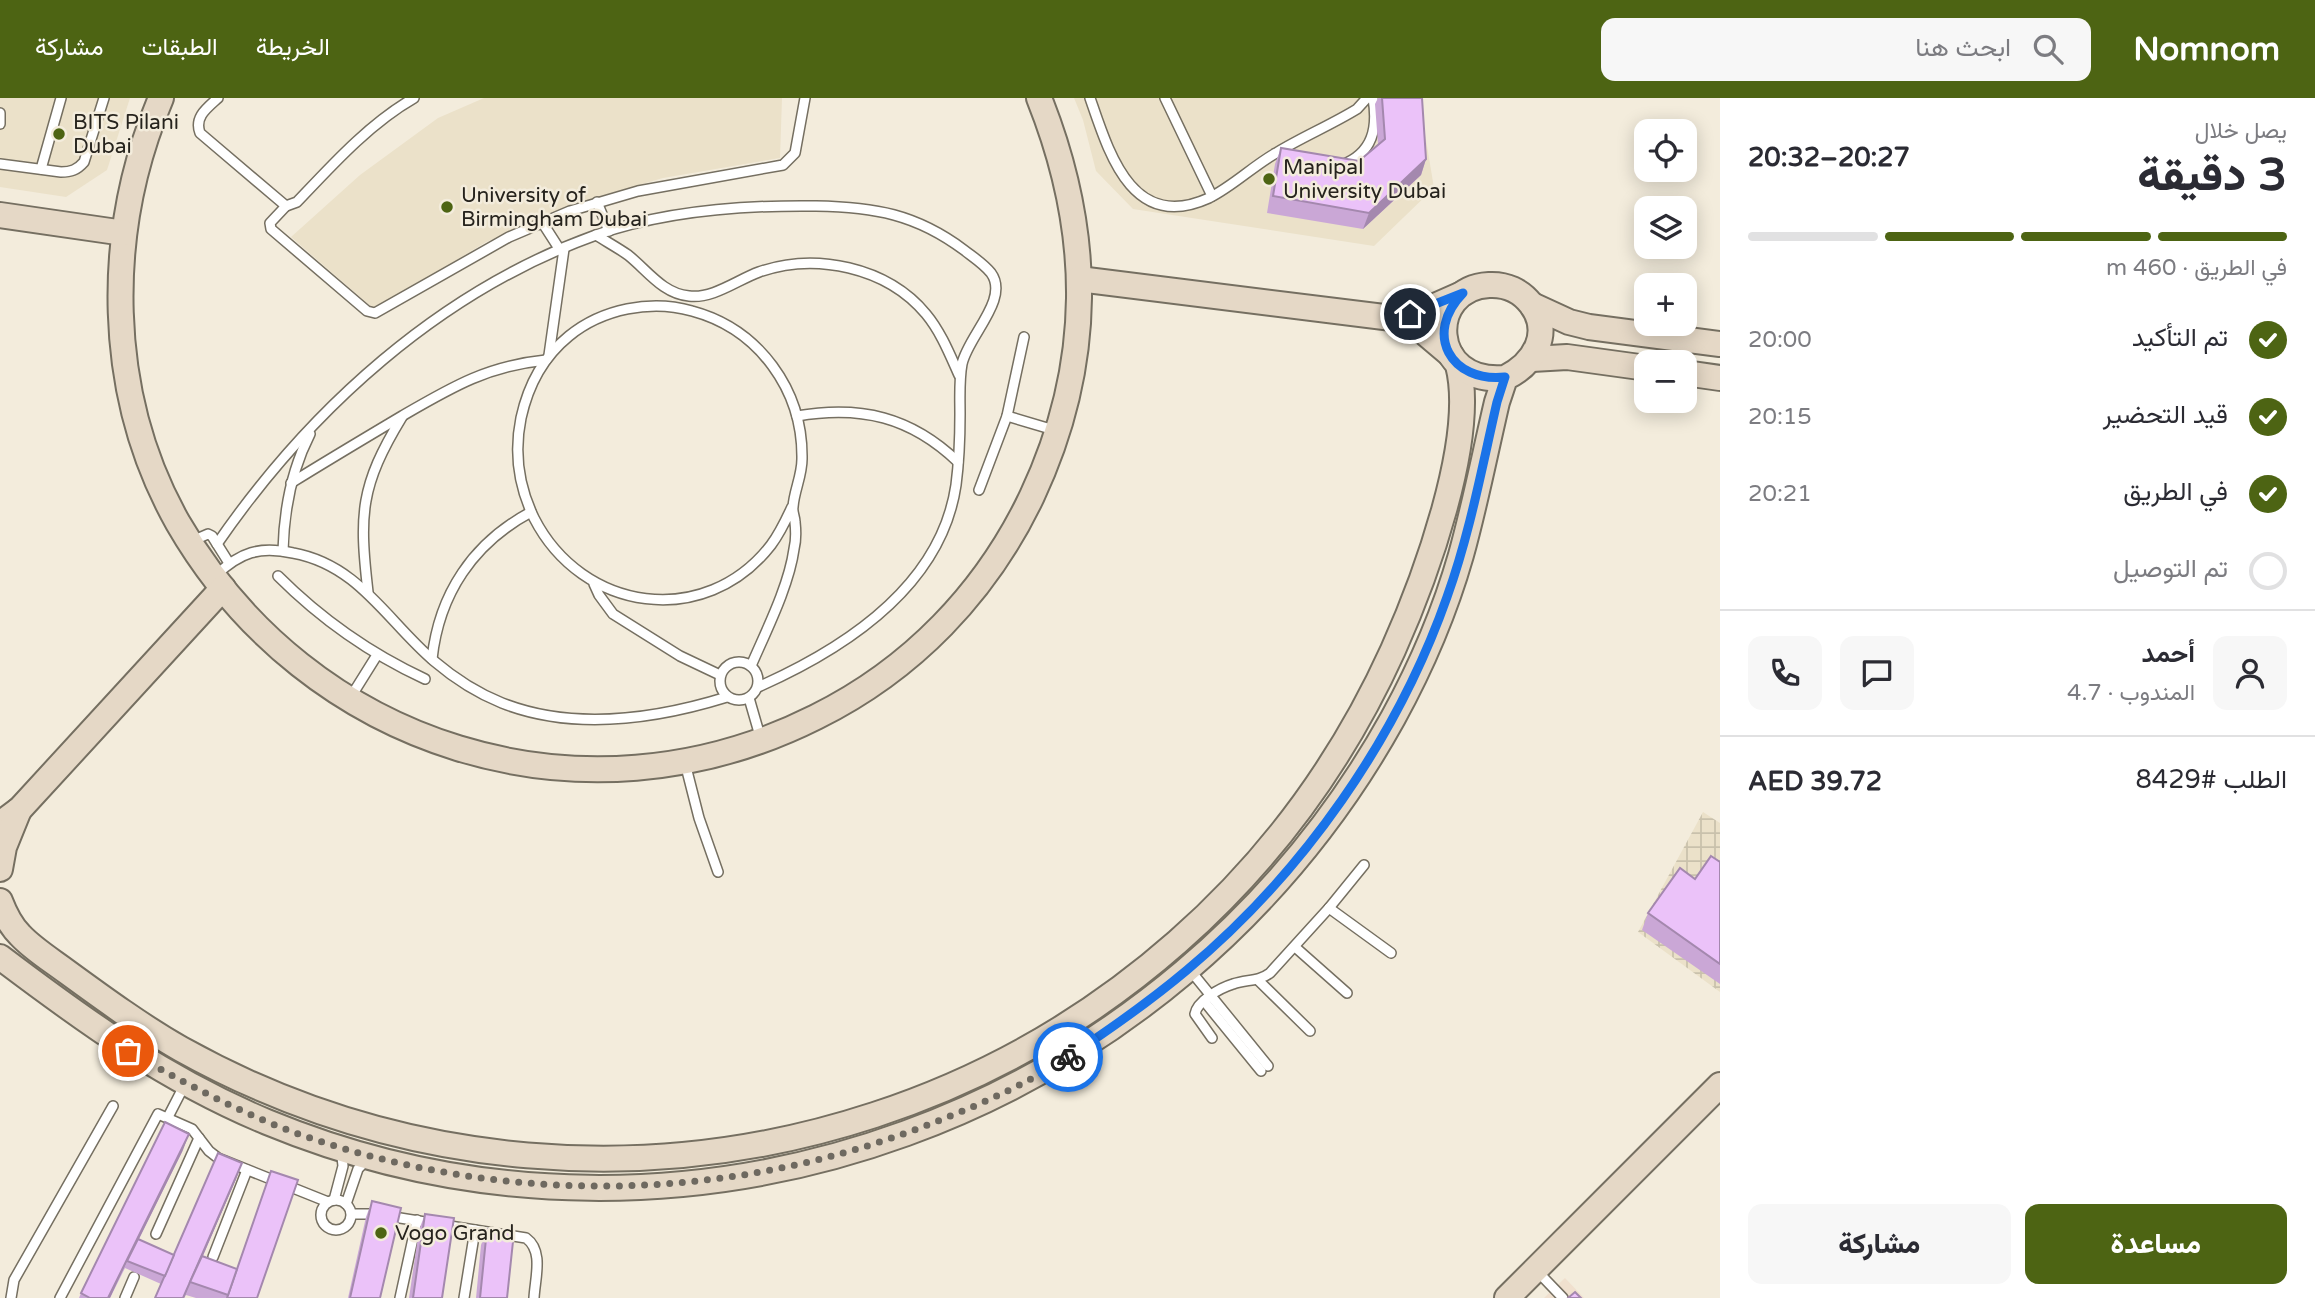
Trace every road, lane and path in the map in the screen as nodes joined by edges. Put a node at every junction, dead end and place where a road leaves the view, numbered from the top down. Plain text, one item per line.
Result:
1 (61, 98) edge
2 (104, 98) edge
3 (161, 98) edge
4 (218, 98) edge
5 (414, 98) edge
6 (805, 98) edge
7 (1039, 98) edge
8 (1090, 98) edge
9 (1165, 98) edge
10 (1367, 98) edge
11 (1373, 98) edge
12 (399, 102) edge
13 (0, 113) edge
14 (0, 124) edge
15 (1268, 158) junction
16 (1280, 160) edge
17 (0, 164) edge
18 (1330, 168) edge
19 (41, 169) junction
20 (1212, 197) junction
21 (597, 202) junction
22 (286, 205) junction
23 (0, 215) edge
24 (542, 222) junction
25 (609, 231) junction
26 (124, 233) junction
27 (596, 235) junction
28 (562, 249) junction
29 (1079, 279) junction
30 (1463, 293) junction
31 (1532, 305) junction
32 (1392, 318) junction
33 (1024, 338) dead end
34 (1720, 344) edge
35 (548, 358) junction
36 (1532, 359) junction
37 (1454, 360) junction
38 (1634, 366) edge
39 (1697, 375) edge
40 (960, 377) junction
41 (1505, 377) junction
42 (1720, 378) edge
43 (403, 416) junction
44 (797, 416) junction
45 (1007, 416) junction
46 (315, 424) junction
47 (1059, 432) junction
48 (958, 462) junction
49 (291, 483) junction
50 (979, 490) dead end
51 (792, 507) junction
52 (531, 512) junction
53 (190, 542) junction
54 (217, 544) junction
55 (283, 551) junction
56 (222, 576) junction
57 (278, 576) dead end
58 (594, 584) junction
59 (368, 592) junction
60 (377, 655) junction
61 (432, 660) junction
62 (751, 666) junction
63 (720, 676) junction
64 (425, 679) dead end
65 (758, 687) junction
66 (727, 697) junction
67 (749, 698) junction
68 (349, 700) junction
69 (761, 741) junction
70 (685, 763) junction
71 (10, 816) edge
72 (1364, 865) dead end
73 (0, 869) edge
74 (719, 872) dead end
75 (0, 901) edge
76 (1329, 908) junction
77 (1294, 947) junction
78 (1391, 953) dead end
79 (0, 957) edge
80 (1189, 969) junction
81 (1258, 980) junction
82 (1347, 993) dead end
83 (1207, 998) junction
84 (1310, 1031) dead end
85 (1212, 1038) dead end
86 (1265, 1069) dead end
87 (186, 1084) junction
88 (1720, 1085) edge
89 (113, 1106) dead end
90 (168, 1117) junction
91 (199, 1138) junction
92 (341, 1148) junction
93 (370, 1156) junction
94 (247, 1170) junction
95 (331, 1201) junction
96 (346, 1204) junction
97 (352, 1214) junction
98 (417, 1220) junction
99 (475, 1230) junction
100 (156, 1234) dead end
101 (213, 1257) edge
102 (1536, 1270) junction
103 (134, 1277) dead end
104 (11, 1298) edge
105 (60, 1298) edge
106 (125, 1298) edge
107 (400, 1298) edge
108 (464, 1298) edge
109 (534, 1298) edge
110 (1507, 1298) edge
111 (1563, 1298) edge

1 - 19 lane
2 - 19 lane
3 - 26 street
4 - 22 lane
5 - 12 lane
6 - 21 lane
7 - 29 street
8 - 20 lane
9 - 20 lane
10 - 15 lane
11 - 18 lane
12 - 22 lane
13 - 14 lane
15 - 16 lane
15 - 20 lane
17 - 19 lane
21 - 24 lane
21 - 25 lane
22 - 24 lane
23 - 26 street
24 - 28 lane
25 - 27 lane
25 - 40 lane
26 - 53 street
27 - 28 lane
27 - 40 lane
28 - 35 lane
28 - 46 lane
29 - 32 street
29 - 47 street
30 - 31 street
30 - 32 street
30 - 37 street
31 - 34 street
31 - 36 street
32 - 37 street
33 - 45 lane
35 - 43 lane
35 - 44 lane
35 - 52 lane
36 - 38 street
36 - 41 street
37 - 41 street
37 - 75 street
39 - 42 street
40 - 48 lane
41 - 80 street
43 - 49 lane
43 - 59 lane
44 - 48 lane
44 - 51 lane
45 - 47 lane
45 - 50 lane
46 - 49 lane
46 - 54 lane
47 - 69 street
48 - 65 lane
49 - 55 lane
51 - 58 lane
51 - 62 lane
52 - 58 lane
52 - 61 lane
53 - 54 lane
53 - 56 street
54 - 56 lane
55 - 56 lane
55 - 59 lane
56 - 68 street
56 - 71 street
57 - 60 lane
58 - 63 lane
59 - 61 lane
60 - 64 lane
60 - 68 lane
61 - 66 lane
62 - 63 lane
62 - 65 lane
63 - 66 lane
65 - 67 lane
66 - 67 lane
67 - 69 lane
68 - 70 street
69 - 70 street
70 - 74 lane
71 - 73 street
72 - 76 lane
76 - 77 lane
76 - 78 lane
77 - 81 lane
77 - 82 lane
79 - 87 street
80 - 83 lane
80 - 93 street
81 - 83 lane
81 - 84 lane
83 - 85 lane
83 - 86 lane
87 - 90 lane
87 - 92 street
88 - 102 street
89 - 104 lane
90 - 91 lane
90 - 105 lane
91 - 94 lane
91 - 100 lane
92 - 93 street
92 - 95 lane
93 - 96 lane
94 - 95 lane
94 - 101 lane
95 - 96 lane
95 - 97 lane
96 - 97 lane
97 - 98 lane
98 - 99 lane
98 - 107 lane
99 - 108 lane
99 - 109 lane
102 - 110 street
102 - 111 lane
103 - 106 lane

